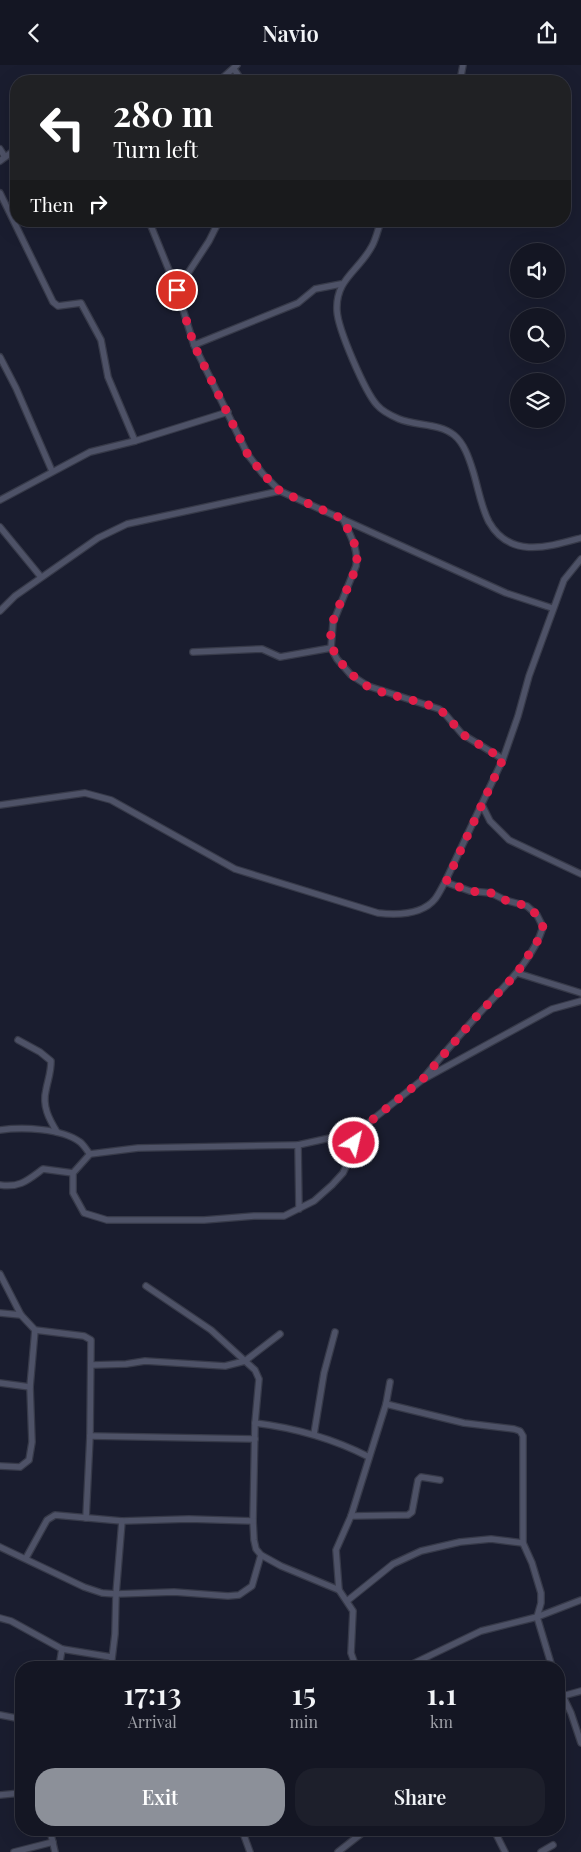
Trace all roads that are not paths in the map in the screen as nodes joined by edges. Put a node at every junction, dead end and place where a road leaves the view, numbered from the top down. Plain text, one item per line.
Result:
1 (0, 149) edge
2 (3, 159) edge
3 (0, 193) edge
4 (10, 214) edge
5 (17, 227) edge
6 (151, 227) edge
7 (216, 227) edge
8 (378, 227) edge
9 (341, 283) junction
10 (177, 290) junction
11 (194, 345) junction
12 (0, 357) edge
13 (228, 412) junction
14 (135, 441) junction
15 (52, 471) junction
16 (280, 491) junction
17 (0, 500) edge
18 (343, 519) junction
19 (0, 527) edge
20 (581, 538) edge
21 (581, 559) edge
22 (41, 577) junction
23 (552, 608) junction
24 (0, 611) edge
25 (331, 648) junction
26 (192, 652) dead end
27 (503, 759) junction
28 (0, 805) edge
29 (482, 805) junction
30 (581, 874) edge
31 (446, 882) junction
32 (517, 973) junction
33 (581, 993) edge
34 (581, 1001) edge
35 (18, 1040) dead end
36 (422, 1080) junction
37 (0, 1130) edge
38 (57, 1132) junction
39 (357, 1132) junction
40 (298, 1145) junction
41 (90, 1154) junction
42 (73, 1173) junction
43 (0, 1185) edge
44 (299, 1209) junction
45 (0, 1274) edge
46 (146, 1286) dead end
47 (0, 1313) edge
48 (21, 1315) junction
49 (35, 1330) junction
50 (335, 1332) dead end
51 (280, 1334) dead end
52 (245, 1361) junction
53 (92, 1365) junction
54 (390, 1382) dead end
55 (0, 1383) edge
56 (30, 1387) junction
57 (386, 1404) junction
58 (255, 1423) junction
59 (314, 1434) junction
60 (90, 1436) junction
61 (255, 1439) junction
62 (369, 1457) junction
63 (0, 1467) edge
64 (440, 1480) dead end
65 (351, 1515) junction
66 (86, 1518) junction
67 (122, 1521) junction
68 (253, 1521) junction
69 (523, 1543) junction
70 (0, 1547) edge
71 (261, 1555) junction
72 (26, 1558) junction
73 (339, 1590) junction
74 (116, 1594) junction
75 (581, 1599) edge
76 (347, 1601) junction
77 (537, 1617) junction
78 (0, 1618) edge
79 (62, 1649) junction
80 (110, 1657) junction
81 (60, 1661) edge
82 (110, 1661) edge
83 (354, 1661) edge
84 (418, 1661) edge
85 (550, 1661) edge
86 (581, 1691) edge
87 (565, 1696) edge
88 (565, 1704) edge
89 (0, 1715) edge
90 (15, 1718) edge
91 (581, 1743) edge
92 (15, 1794) edge
93 (0, 1795) edge
94 (52, 1836) edge
95 (244, 1836) edge
96 (357, 1836) edge
97 (497, 1836) edge
98 (53, 1842) junction
99 (554, 1845) dead end
100 (14, 1852) edge
101 (55, 1852) edge
102 (250, 1852) edge
103 (338, 1852) edge
104 (505, 1852) edge
105 (541, 1852) edge

1 - 2 street
3 - 4 street
5 - 14 street
6 - 10 street
7 - 10 street
8 - 9 street
9 - 11 street
9 - 20 street
10 - 11 street
11 - 13 street
12 - 15 street
13 - 14 street
13 - 16 street
14 - 15 street
15 - 17 street
16 - 18 street
16 - 22 street
18 - 23 street
18 - 25 street
19 - 22 street
21 - 23 street
22 - 24 street
23 - 27 street
25 - 26 street
25 - 27 street
27 - 29 street
28 - 31 street
29 - 30 street
29 - 31 street
31 - 32 street
32 - 33 street
32 - 36 street
34 - 36 street
35 - 38 street
36 - 39 street
37 - 38 street
38 - 41 street
39 - 40 street
39 - 44 street
40 - 41 street
40 - 44 street
41 - 42 street
42 - 43 street
42 - 44 street
45 - 48 street
46 - 52 street
47 - 48 street
48 - 49 street
49 - 53 street
49 - 56 street
50 - 59 street
51 - 52 street
52 - 53 street
52 - 58 street
53 - 60 street
54 - 57 street
55 - 56 street
56 - 63 street
57 - 62 street
57 - 69 street
58 - 59 street
58 - 61 street
59 - 62 street
60 - 61 street
60 - 66 street
61 - 68 street
62 - 65 street
64 - 65 street
65 - 73 street
66 - 67 street
66 - 72 street
67 - 68 street
67 - 74 street
68 - 71 street
69 - 76 street
69 - 77 street
70 - 72 street
71 - 73 street
71 - 74 street
72 - 74 street
73 - 76 street
74 - 80 street
75 - 77 street
76 - 83 street
77 - 84 street
77 - 85 street
78 - 79 street
79 - 80 street
79 - 81 street
80 - 82 street
86 - 87 street
88 - 91 street
89 - 90 street
92 - 93 street
94 - 98 street
95 - 102 street
96 - 103 street
97 - 104 street
98 - 100 street
98 - 101 street
99 - 105 street

